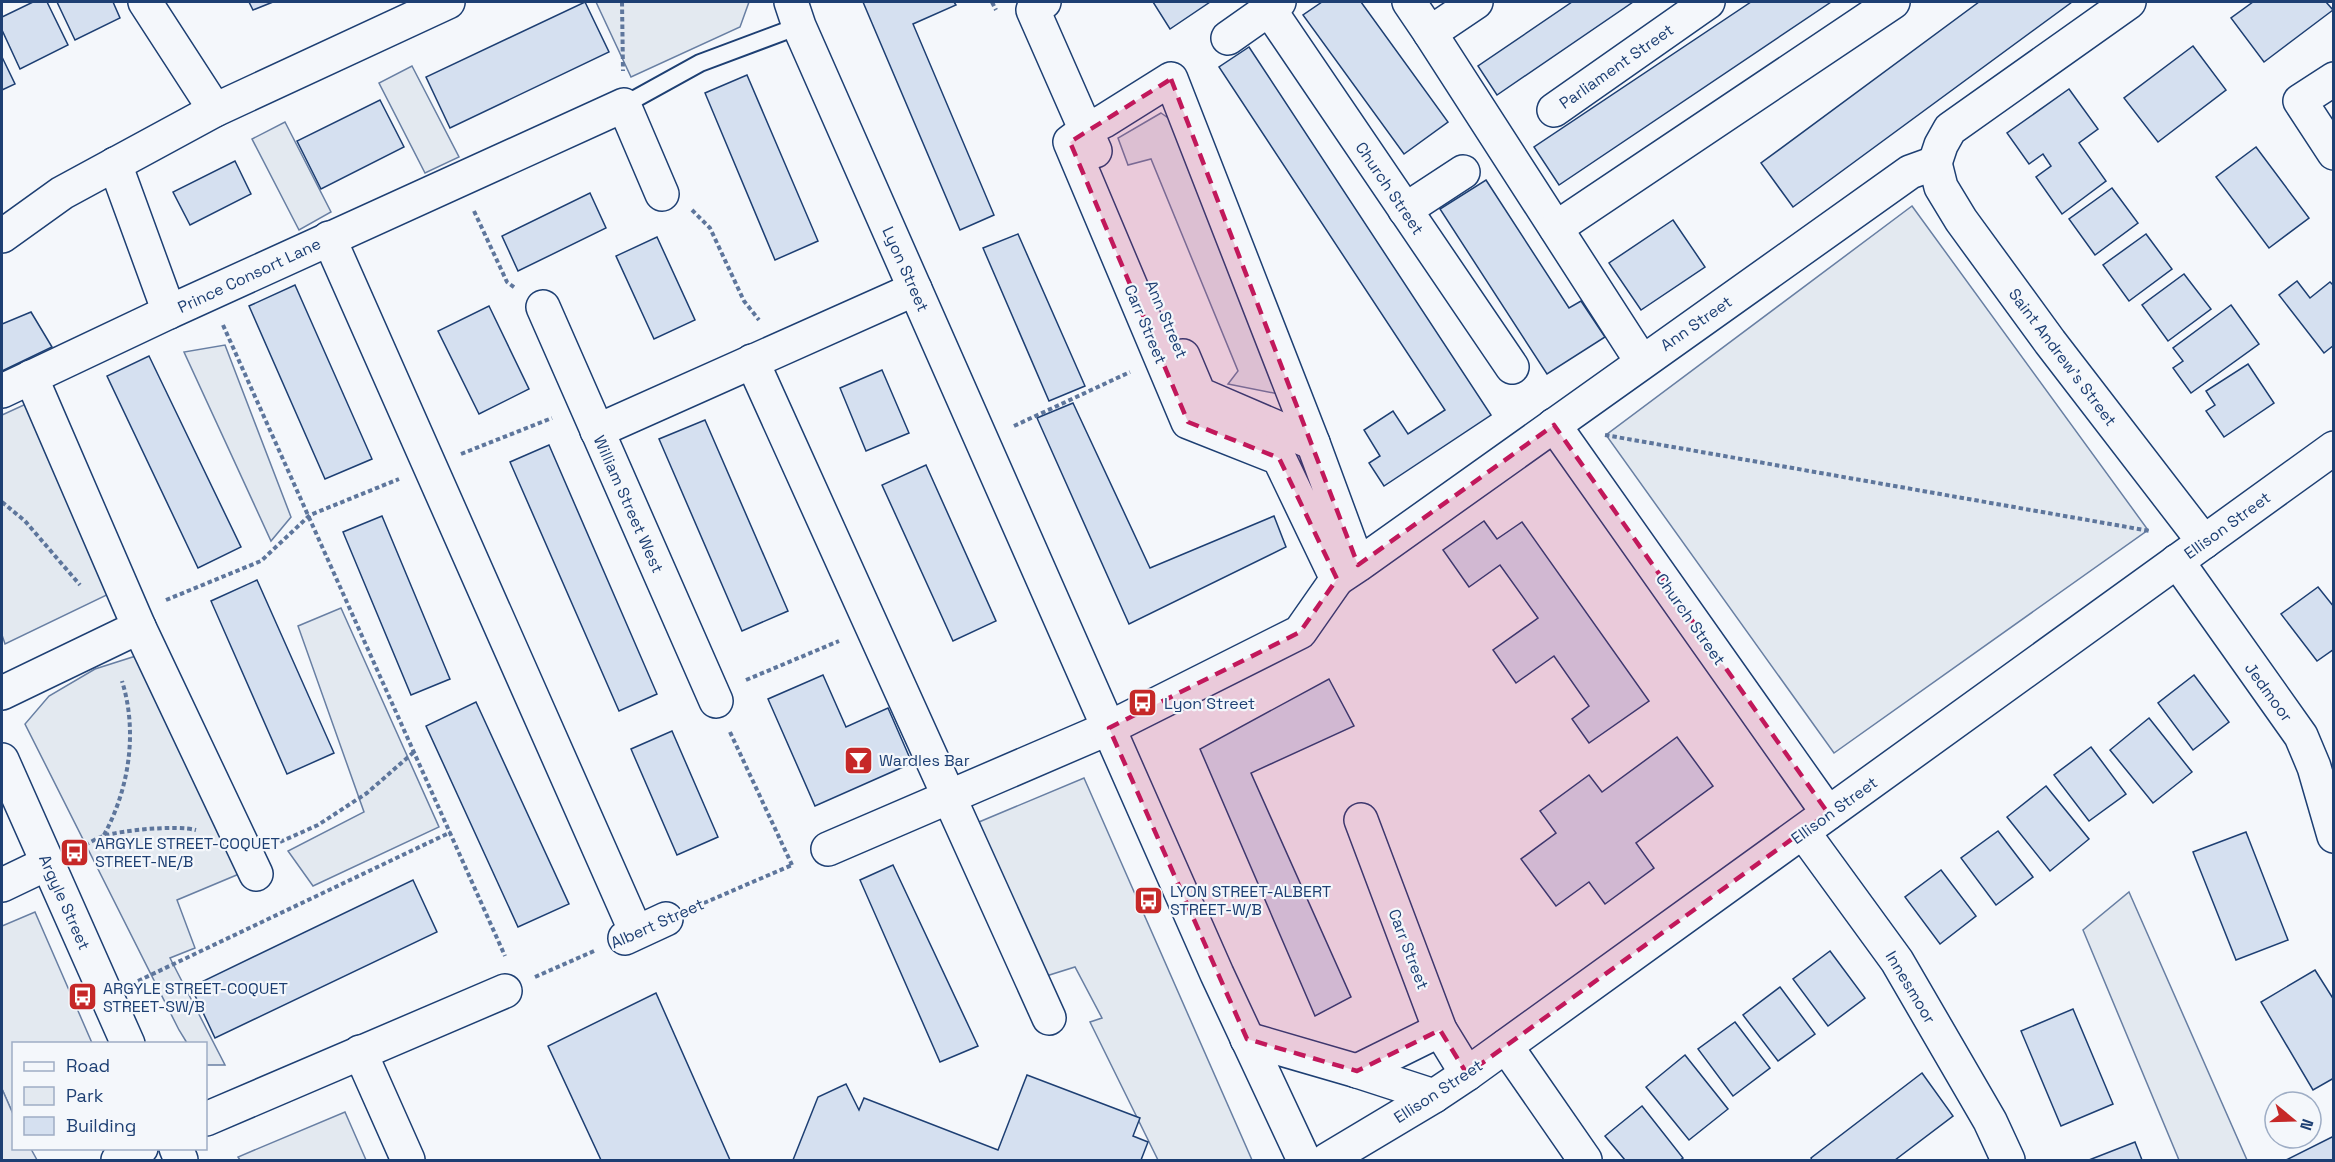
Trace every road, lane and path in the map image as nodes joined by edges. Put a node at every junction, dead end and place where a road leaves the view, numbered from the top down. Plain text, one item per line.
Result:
1 (145, 2) edge
2 (448, 2) edge
3 (621, 2) edge
4 (1044, 2) edge
5 (1409, 2) edge
6 (1476, 2) edge
7 (1708, 2) edge
8 (1893, 2) edge
9 (2129, 2) edge
10 (1274, 5) edge
11 (795, 14) edge
12 (1430, 33) junction
13 (1228, 38) dead end
14 (2334, 79) edge
15 (624, 105) junction
16 (215, 110) junction
17 (1554, 110) dead end
18 (1086, 130) junction
19 (2334, 153) edge
20 (115, 164) junction
21 (1935, 164) junction
22 (1463, 172) dead end
23 (460, 179) junction
24 (662, 194) joint
25 (1405, 210) junction
26 (1556, 228) junction
27 (2, 236) edge
28 (329, 238) junction
29 (915, 289) junction
30 (209, 293) junction
31 (543, 307) joint
32 (169, 312) junction
33 (783, 348) junction
34 (1161, 358) junction
35 (752, 361) junction
36 (1642, 362) junction
37 (1512, 367) dead end
38 (31, 377) junction
39 (2, 391) edge
40 (592, 418) junction
41 (1554, 425) junction
42 (982, 440) junction
43 (1313, 443) junction
44 (2334, 448) edge
45 (430, 466) junction
46 (2, 502) edge
47 (310, 516) junction
48 (2204, 542) junction
49 (2177, 561) junction
50 (1347, 572) junction
51 (86, 592) dead end
52 (136, 620) junction
53 (873, 627) junction
54 (110, 641) junction
55 (2, 693) edge
56 (714, 698) junction
57 (1109, 728) junction
58 (2, 760) edge
59 (950, 796) junction
60 (1828, 813) junction
61 (1361, 820) dead end
62 (451, 832) junction
63 (1803, 832) junction
64 (104, 836) dead end
65 (2334, 836) edge
66 (828, 849) joint
67 (48, 863) junction
68 (792, 865) junction
69 (256, 874) dead end
70 (2, 885) edge
71 (666, 919) joint
72 (630, 935) junction
73 (511, 987) junction
74 (107, 996) junction
75 (1049, 1018) dead end
76 (1440, 1030) junction
77 (1247, 1039) junction
78 (127, 1042) edge
79 (1506, 1046) junction
80 (360, 1052) junction
81 (1357, 1071) junction
82 (1467, 1074) junction
83 (1434, 1096) junction
84 (207, 1119) edge
85 (139, 1150) edge
86 (2002, 1158) edge
87 (118, 1161) edge
88 (408, 1161) edge
89 (1304, 1161) edge
90 (1327, 1161) edge
91 (1585, 1161) edge

1 - 16 street
2 - 16 street
3 - 15 path
4 - 18 street
5 - 12 street
6 - 12 street
7 - 17 street, Parliament Street
8 - 26 street
9 - 21 street
10 - 13 street
10 - 25 street, Church Street
11 - 15 lane
11 - 29 street, Lyon Street
12 - 26 street
14 - 19 street
15 - 23 street, Prince Consort Lane
15 - 24 street
16 - 20 street
18 - 34 street, Carr Street
18 - 43 street, Ann Street
18 - 43 street
20 - 27 street
20 - 32 street, Prince Consort Lane
21 - 36 street, Ann Street
21 - 48 street, Saint Andrew's Street
22 - 25 street
23 - 28 street, Prince Consort Lane
23 - 31 path
24 - 33 path
25 - 37 street, Church Street
26 - 36 street
28 - 30 street, Prince Consort Lane
28 - 45 street
29 - 33 street
29 - 42 street, Lyon Street
30 - 32 street, Prince Consort Lane
30 - 47 path
31 - 40 street, William Street West
32 - 38 street, Prince Consort Lane
33 - 35 street
34 - 42 path
34 - 50 street, Carr Street
35 - 40 street
35 - 53 street
36 - 41 street, Ann Street
38 - 39 street, Prince Consort Lane
38 - 52 street
40 - 45 path
40 - 56 street, William Street West
41 - 48 path
41 - 50 street, Ann Street
41 - 60 street, Church Street
42 - 57 street, Lyon Street
43 - 50 street
44 - 48 street, Ellison Street
45 - 47 path
45 - 72 street
46 - 51 path
47 - 52 path
47 - 62 path
48 - 49 street, Ellison Street
49 - 60 street, Ellison Street
49 - 65 street, Jedmoor
50 - 57 street, Ann Street
52 - 54 street
52 - 69 street
53 - 56 path
53 - 59 street
54 - 55 street
54 - 64 path
56 - 68 path
57 - 59 street
57 - 77 street, Lyon Street
58 - 67 street, Argyle Street
59 - 66 street
59 - 75 street
60 - 63 street, Ellison Street
61 - 76 street, Carr Street
62 - 73 path
62 - 74 path
63 - 79 street, Ellison Street
63 - 86 street, Innesmoor
66 - 68 path, Albert Street
67 - 70 street
67 - 74 street, Argyle Street
68 - 71 path, Albert Street
71 - 72 street, Albert Street
72 - 73 path, Albert Street
73 - 80 street
74 - 78 street, Argyle Street
76 - 81 street
76 - 82 street, Carr Street
77 - 81 street
77 - 89 street, Lyon Street
79 - 82 street, Ellison Street
79 - 91 street
80 - 84 street
80 - 88 street
81 - 83 street
82 - 83 street, Ellison Street
83 - 90 street, Ellison Street
85 - 87 street

